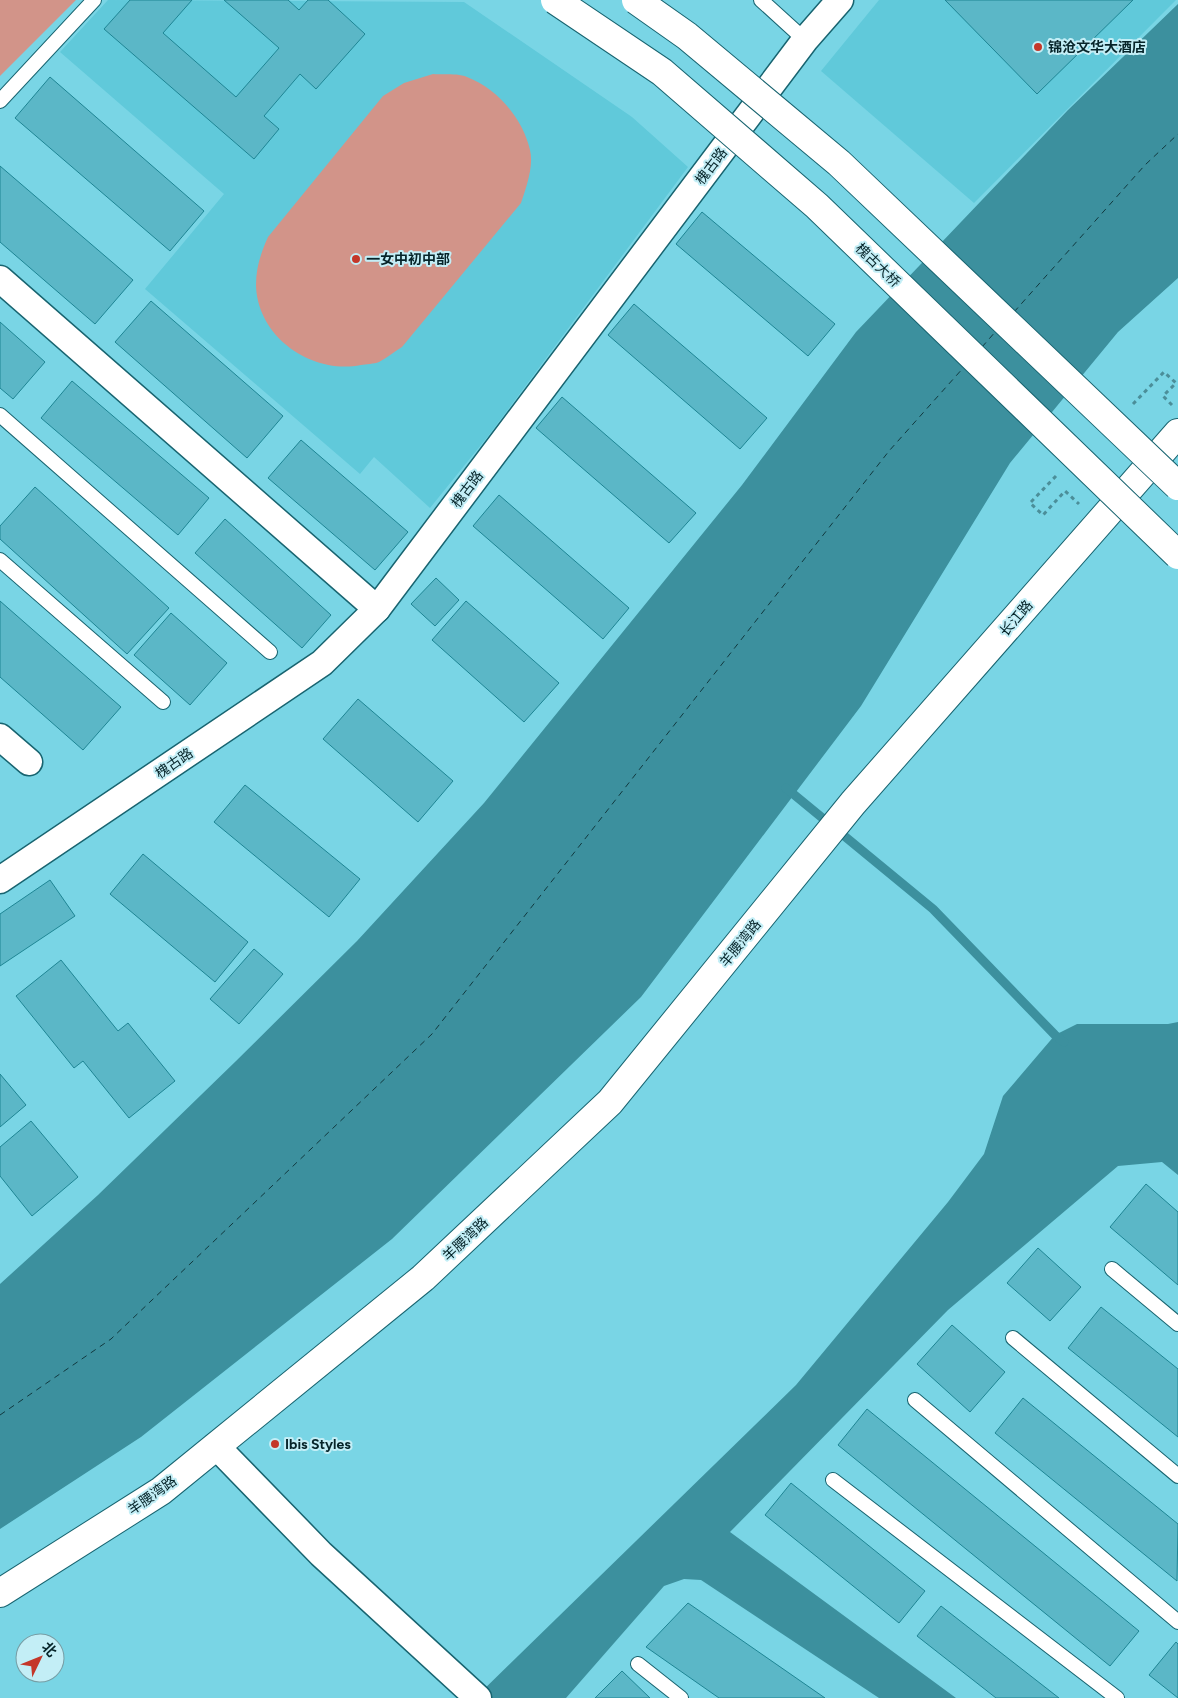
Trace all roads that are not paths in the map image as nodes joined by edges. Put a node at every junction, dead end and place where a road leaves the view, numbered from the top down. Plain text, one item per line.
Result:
1 (94, 0) edge
2 (555, 0) edge
3 (636, 0) edge
4 (761, 0) edge
5 (840, 0) edge
6 (805, 40) junction
7 (0, 101) edge
8 (0, 279) edge
9 (0, 415) edge
10 (1178, 433) edge
11 (1178, 486) edge
12 (1178, 555) edge
13 (0, 560) edge
14 (377, 609) junction
15 (270, 652) dead end
16 (162, 702) dead end
17 (0, 737) edge
18 (29, 762) dead end
19 (853, 803) joint
20 (0, 880) edge
21 (1112, 1269) dead end
22 (1178, 1324) edge
23 (1013, 1338) dead end
24 (915, 1400) dead end
25 (216, 1446) junction
26 (1178, 1476) edge
27 (833, 1480) dead end
28 (0, 1593) edge
29 (1178, 1622) edge
30 (638, 1664) dead end
31 (470, 1691) edge
32 (681, 1698) edge
33 (1117, 1698) edge

1 - 7 lane
2 - 12 street, 槐古大桥, bridge
3 - 11 street, bridge
4 - 6 lane
5 - 6 street, 槐古路
6 - 14 street, 槐古路
8 - 14 street
9 - 15 lane
10 - 19 street, 长江路
13 - 16 lane
14 - 20 street, 槐古路
17 - 18 street
19 - 25 street, 羊腰湾路
21 - 22 lane
23 - 26 lane
24 - 29 lane
25 - 28 street, 羊腰湾路
25 - 31 street
27 - 33 lane
30 - 32 lane

